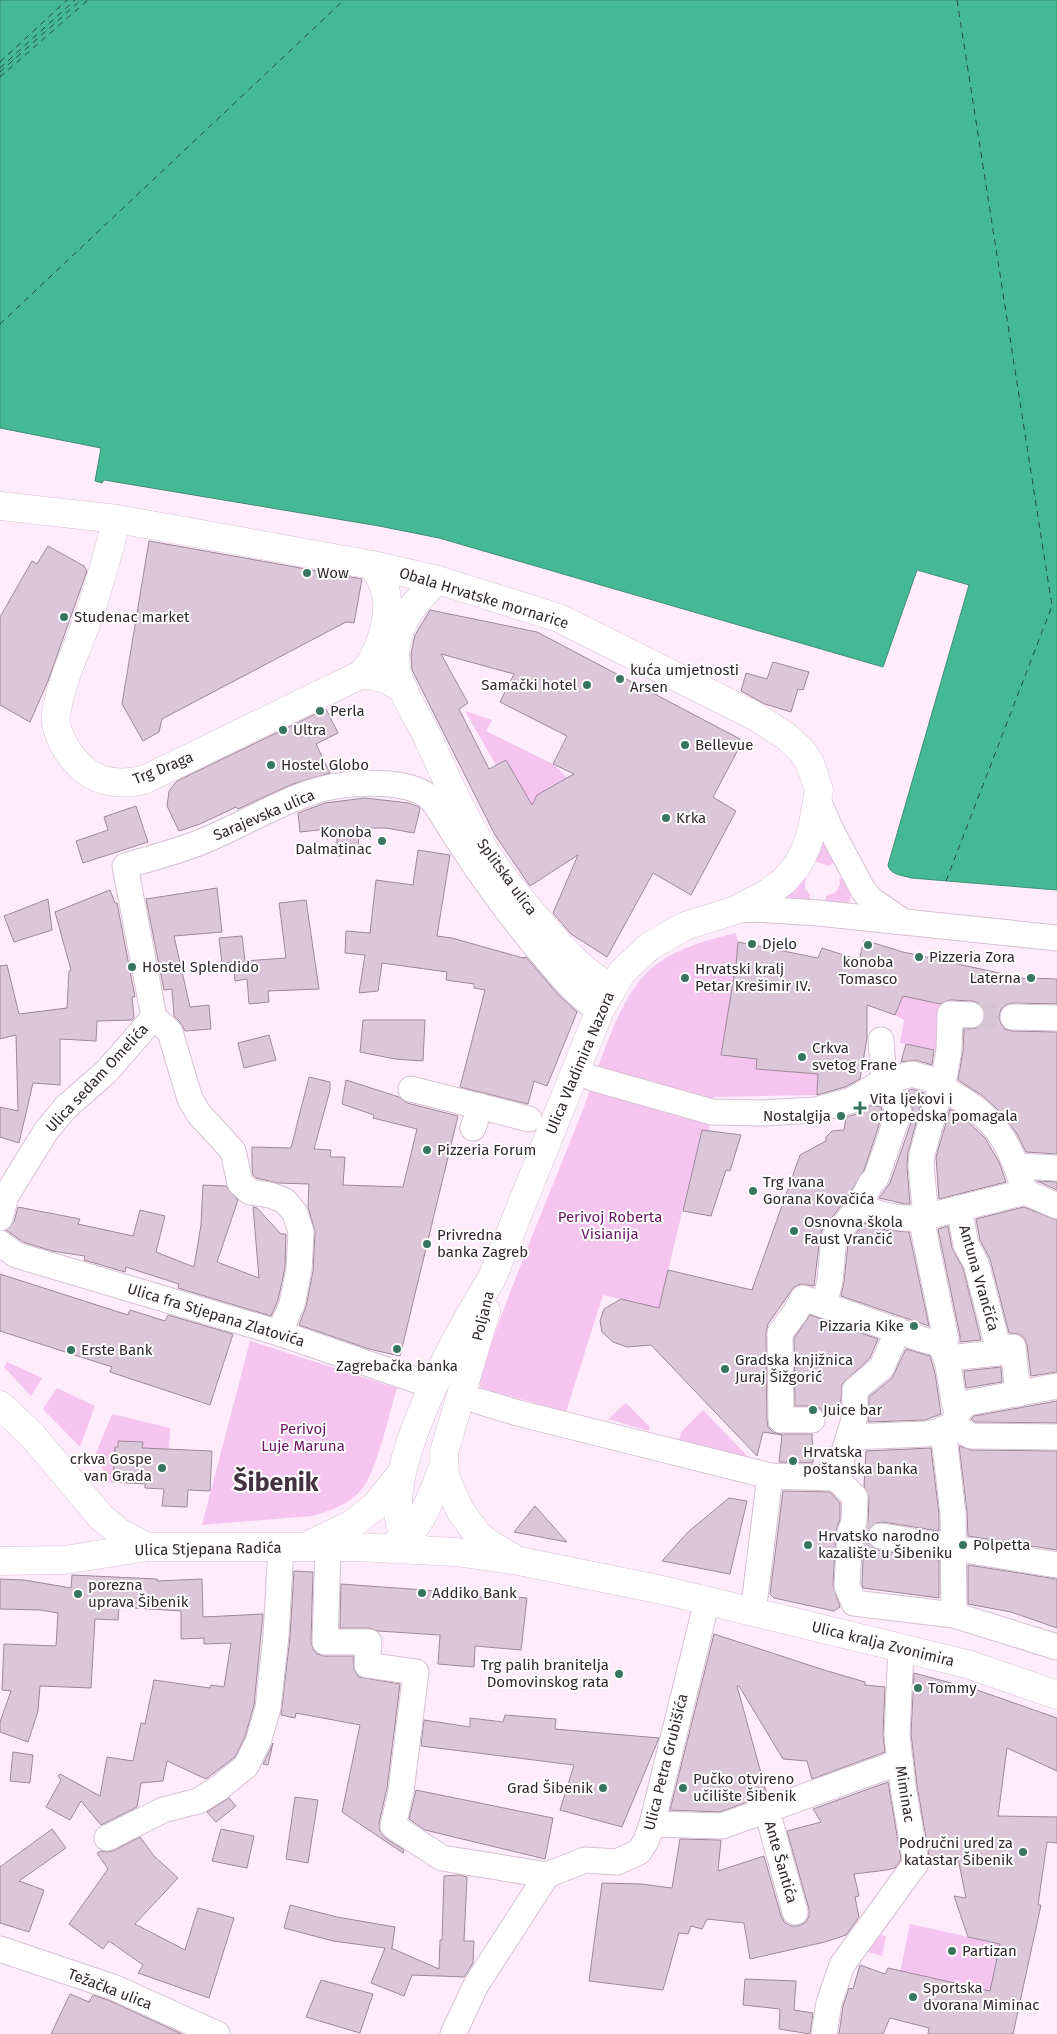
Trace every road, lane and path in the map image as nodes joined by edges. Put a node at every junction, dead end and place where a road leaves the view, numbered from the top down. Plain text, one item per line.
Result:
1 (0, 506) edge
2 (117, 519) junction
3 (372, 565) junction
4 (438, 580) junction
5 (362, 674) junction
6 (404, 690) junction
7 (818, 800) junction
8 (863, 890) junction
9 (736, 910) junction
10 (848, 916) junction
11 (903, 922) junction
12 (1057, 938) edge
13 (606, 999) junction
14 (960, 1014) dead end
15 (154, 1017) junction
16 (1013, 1018) tunnel mouth
17 (1057, 1018) edge
18 (881, 1040) dead end
19 (592, 1078) dead end
20 (884, 1081) junction
21 (942, 1085) junction
22 (411, 1089) dead end
23 (529, 1119) dead end
24 (1016, 1166) junction
25 (1057, 1168) edge
26 (1025, 1192) junction
27 (859, 1206) junction
28 (1057, 1206) edge
29 (959, 1208) junction
30 (924, 1217) junction
31 (0, 1218) edge
32 (0, 1243) edge
33 (492, 1278) junction
34 (824, 1305) junction
35 (898, 1330) junction
36 (279, 1333) junction
37 (1006, 1348) junction
38 (944, 1351) junction
39 (434, 1386) junction
40 (1057, 1386) edge
41 (1018, 1394) junction
42 (478, 1401) dead end
43 (0, 1405) edge
44 (812, 1420) dead end
45 (951, 1422) junction
46 (857, 1429) junction
47 (1057, 1437) edge
48 (444, 1465) junction
49 (401, 1474) junction
50 (776, 1476) junction
51 (836, 1478) junction
52 (86, 1499) junction
53 (866, 1530) junction
54 (405, 1545) junction
55 (147, 1547) junction
56 (304, 1547) junction
57 (952, 1549) junction
58 (71, 1559) junction
59 (519, 1560) junction
60 (0, 1561) edge
61 (1057, 1565) edge
62 (754, 1597) dead end
63 (707, 1601) junction
64 (954, 1615) junction
65 (1057, 1647) edge
66 (901, 1648) junction
67 (1057, 1695) edge
68 (900, 1762) junction
69 (767, 1811) junction
70 (652, 1824) junction
71 (107, 1838) dead end
72 (547, 1875) junction
73 (795, 1912) dead end
74 (0, 1949) edge
75 (217, 2034) edge
76 (454, 2034) edge
77 (824, 2034) edge

1 - 2 main road, Obala Hrvatske mornarice
2 - 3 main road, Obala Hrvatske mornarice
2 - 5 main road, Trg Draga
3 - 4 main road, Obala Hrvatske mornarice
3 - 5 main road
4 - 6 main road, Splitska ulica
4 - 7 main road, Obala Hrvatske mornarice
5 - 6 main road
6 - 13 main road, Splitska ulica
7 - 8 street
7 - 9 main road, Obala Hrvatske mornarice
8 - 10 street
8 - 11 street
9 - 10 street
9 - 13 main road, Ulica Vladimira Nazora
10 - 11 street
11 - 12 street
13 - 15 street, Sarajevska ulica
13 - 33 main road, Ulica Vladimira Nazora
14 - 21 street
15 - 31 street, Ulica sedam Omelića
15 - 36 street
16 - 17 street
18 - 20 street
19 - 20 street
20 - 21 street
20 - 27 street
21 - 24 street
21 - 30 street
22 - 23 street
24 - 25 street
24 - 26 street
26 - 28 street
26 - 29 street
27 - 30 street
27 - 34 street
29 - 30 street
29 - 37 street, Antuna Vrančića
30 - 38 street
32 - 36 street, Ulica fra Stjepana Zlatovića
33 - 39 main road, Poljana
33 - 48 main road, Poljana
34 - 35 street
34 - 44 street
35 - 38 street
35 - 46 street
36 - 39 street, Ulica fra Stjepana Zlatovića
37 - 38 street
37 - 41 street, Antuna Vrančića
38 - 45 street
39 - 49 main road, Poljana
40 - 41 street
41 - 45 street
42 - 50 street
43 - 52 main road
45 - 46 street
45 - 47 street
45 - 57 street
46 - 51 street
48 - 54 main road
48 - 59 main road, Poljana
49 - 54 main road, Poljana
49 - 56 main road
50 - 51 street
50 - 62 street
51 - 53 street
52 - 55 main road
52 - 58 main road
53 - 57 street
53 - 64 street
54 - 56 main road, Poljana
54 - 59 main road, Poljana
55 - 56 main road, Ulica Stjepana Radića
55 - 58 main road, Ulica Stjepana Radića
56 - 71 street
56 - 72 street
57 - 61 street
57 - 64 street
58 - 60 main road, Ulica Stjepana Radića
59 - 63 main road, Poljana
63 - 66 main road, Ulica kralja Zvonimira
63 - 70 street, Ulica Petra Grubišića
64 - 65 street
66 - 67 main road, Ulica kralja Zvonimira
66 - 68 street, Miminac
68 - 69 street, Ante Šantića
68 - 77 street, Miminac
69 - 70 street, Ante Šantića
69 - 73 street, Ante Šantića
70 - 72 street, Ulica Petra Grubišića
72 - 76 street
74 - 75 street, Težačka ulica

